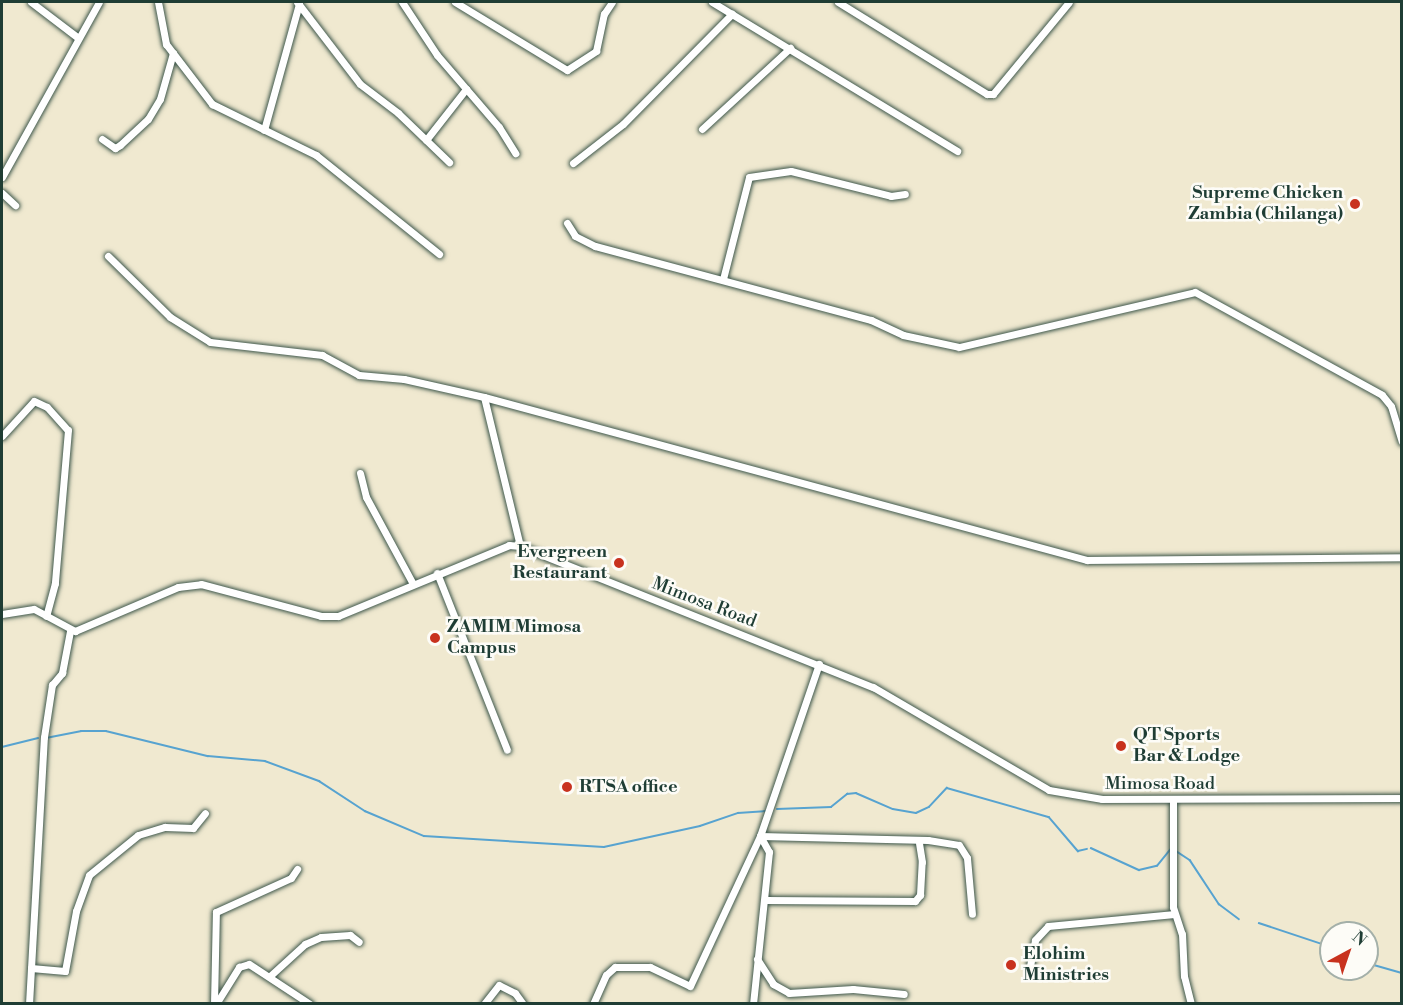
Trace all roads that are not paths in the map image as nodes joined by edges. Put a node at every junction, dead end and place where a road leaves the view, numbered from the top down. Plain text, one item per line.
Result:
1 (31, 2) edge
2 (99, 2) edge
3 (158, 2) edge
4 (402, 2) edge
5 (455, 2) edge
6 (612, 2) edge
7 (712, 2) edge
8 (838, 2) edge
9 (1069, 2) edge
10 (298, 3) edge
11 (732, 14) junction
12 (77, 37) junction
13 (790, 48) junction
14 (173, 53) junction
15 (466, 89) junction
16 (702, 129) dead end
17 (264, 130) junction
18 (102, 139) dead end
19 (426, 140) junction
20 (957, 151) dead end
21 (515, 153) dead end
22 (448, 162) dead end
23 (573, 163) dead end
24 (2, 177) edge
25 (2, 193) edge
26 (905, 194) dead end
27 (15, 205) dead end
28 (567, 223) dead end
29 (439, 254) dead end
30 (108, 256) dead end
31 (723, 279) junction
32 (484, 397) junction
33 (2, 436) edge
34 (1401, 441) edge
35 (360, 473) dead end
36 (520, 546) junction
37 (1401, 557) edge
38 (437, 573) junction
39 (413, 584) junction
40 (2, 614) edge
41 (46, 616) junction
42 (70, 631) junction
43 (819, 664) junction
44 (507, 750) dead end
45 (1401, 798) edge
46 (1173, 799) junction
47 (205, 813) dead end
48 (760, 836) junction
49 (919, 843) junction
50 (297, 869) dead end
51 (765, 900) junction
52 (972, 914) dead end
53 (1174, 914) junction
54 (359, 942) dead end
55 (757, 960) junction
56 (1030, 966) dead end
57 (31, 968) junction
58 (271, 975) junction
59 (904, 994) dead end
60 (28, 1004) edge
61 (215, 1004) edge
62 (310, 1004) edge
63 (484, 1004) edge
64 (523, 1004) edge
65 (593, 1004) edge
66 (753, 1004) edge
67 (1191, 1004) edge

1 - 12 street
2 - 12 street
3 - 14 street
4 - 15 street
5 - 6 street
7 - 11 street
8 - 9 street
10 - 17 street
10 - 19 street
11 - 13 street
11 - 23 street
12 - 24 street
13 - 16 street
13 - 20 street
14 - 17 street
14 - 18 street
15 - 19 street
15 - 21 street
17 - 29 street
19 - 22 street
25 - 27 street
26 - 31 street
28 - 31 street
30 - 32 street
31 - 34 street
32 - 36 street
32 - 37 street
33 - 41 street
35 - 39 street
36 - 38 street
36 - 43 street, Mimosa Road
38 - 39 street
38 - 44 street
39 - 42 street
40 - 41 street
41 - 42 street
42 - 57 street
43 - 46 street, Mimosa Road
43 - 48 street
45 - 46 street, Mimosa Road
46 - 53 street
47 - 57 street
48 - 49 street
48 - 51 street
48 - 65 street
49 - 51 street
49 - 52 street
50 - 61 street
51 - 55 street
53 - 56 street
53 - 67 street
54 - 58 street
55 - 59 street
55 - 66 street
57 - 60 street
58 - 61 street
58 - 62 street
63 - 64 street

